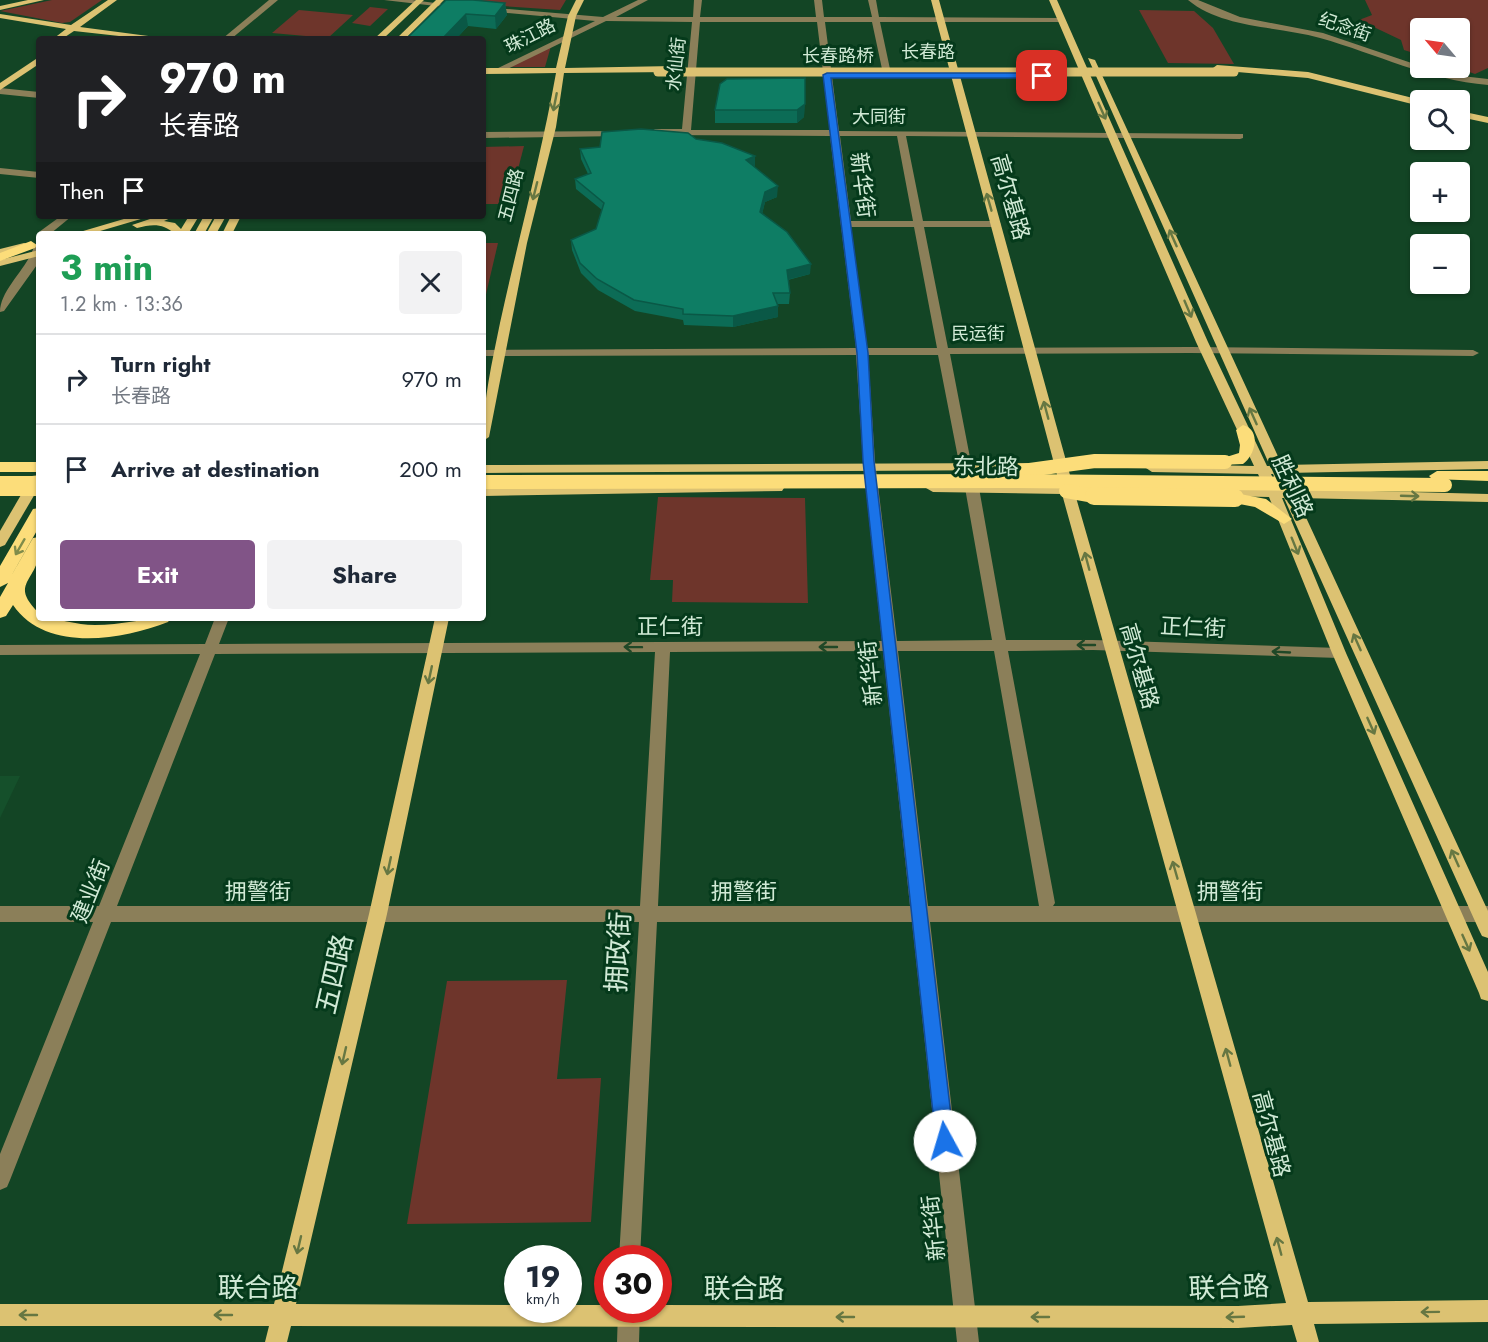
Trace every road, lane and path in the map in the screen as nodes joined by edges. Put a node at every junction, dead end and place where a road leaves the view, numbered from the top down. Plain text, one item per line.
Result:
1 (26, 0) edge
2 (40, 0) edge
3 (113, 0) edge
4 (125, 0) edge
5 (274, 0) edge
6 (388, 0) edge
7 (580, 0) edge
8 (644, 0) edge
9 (698, 0) edge
10 (818, 0) edge
11 (872, 0) edge
12 (935, 0) edge
13 (1053, 0) edge
14 (1064, 0) edge
15 (1192, 0) edge
16 (406, 1) edge
17 (428, 2) edge
18 (0, 6) edge
19 (0, 16) edge
20 (572, 16) junction
21 (876, 18) junction
22 (940, 18) junction
23 (604, 19) junction
24 (698, 19) junction
25 (820, 19) junction
26 (1062, 20) junction
27 (0, 21) edge
28 (84, 30) junction
29 (68, 35) edge
30 (569, 35) junction
31 (139, 36) edge
32 (230, 36) edge
33 (368, 36) edge
34 (382, 36) edge
35 (392, 36) edge
36 (402, 36) edge
37 (36, 53) edge
38 (36, 62) edge
39 (886, 69) junction
40 (496, 71) junction
41 (691, 72) junction
42 (826, 72) junction
43 (954, 72) junction
44 (1091, 72) junction
45 (1234, 72) joint
46 (560, 73) junction
47 (619, 73) junction
48 (486, 74) edge
49 (486, 75) edge
50 (0, 78) edge
51 (1488, 82) edge
52 (0, 89) edge
53 (1370, 90) junction
54 (36, 95) edge
55 (1410, 100) edge
56 (1470, 116) edge
57 (1488, 120) edge
58 (686, 132) junction
59 (834, 133) junction
60 (970, 133) junction
61 (549, 134) junction
62 (902, 134) junction
63 (1111, 134) junction
64 (1125, 134) junction
65 (486, 135) edge
66 (1240, 136) dead end
67 (0, 171) edge
68 (36, 176) edge
69 (63, 219) edge
70 (66, 219) edge
71 (146, 219) edge
72 (846, 224) junction
73 (918, 224) junction
74 (996, 224) junction
75 (47, 231) edge
76 (57, 231) edge
77 (92, 231) edge
78 (114, 231) edge
79 (178, 231) edge
80 (36, 248) edge
81 (36, 248) edge
82 (36, 248) edge
83 (0, 252) edge
84 (36, 253) edge
85 (0, 257) edge
86 (0, 263) edge
87 (36, 271) edge
88 (0, 309) edge
89 (0, 321) edge
90 (1030, 351) junction
91 (1207, 351) junction
92 (1224, 351) junction
93 (943, 352) junction
94 (486, 353) edge
95 (500, 353) junction
96 (862, 353) junction
97 (1473, 353) dead end
98 (486, 422) edge
99 (1243, 430) junction
100 (1488, 465) edge
101 (0, 467) edge
102 (36, 467) edge
103 (1061, 467) junction
104 (966, 468) junction
105 (870, 469) junction
106 (1277, 469) junction
107 (1260, 470) junction
108 (486, 472) edge
109 (486, 472) edge
110 (0, 475) edge
111 (36, 476) edge
112 (1488, 476) edge
113 (1007, 477) junction
114 (1441, 480) junction
115 (486, 482) edge
116 (0, 483) edge
117 (1488, 486) edge
118 (872, 487) junction
119 (36, 488) edge
120 (972, 488) junction
121 (1068, 490) junction
122 (0, 491) edge
123 (486, 492) edge
124 (1281, 492) junction
125 (1488, 498) edge
126 (1284, 519) junction
127 (36, 520) edge
128 (0, 542) edge
129 (36, 546) edge
130 (8, 581) edge
131 (0, 612) edge
132 (36, 618) edge
133 (42, 621) edge
134 (154, 621) edge
135 (221, 621) edge
136 (441, 621) edge
137 (1110, 645) junction
138 (437, 646) junction
139 (1001, 646) junction
140 (211, 647) junction
141 (890, 647) junction
142 (663, 648) junction
143 (0, 650) edge
144 (1339, 653) junction
145 (1046, 903) dead end
146 (0, 914) edge
147 (105, 914) junction
148 (378, 914) junction
149 (649, 914) junction
150 (920, 914) junction
151 (1189, 914) junction
152 (1453, 914) junction
153 (1484, 914) edge
154 (1488, 930) edge
155 (1488, 993) edge
156 (0, 1180) edge
157 (631, 1245) edge
158 (1488, 1311) edge
159 (594, 1313) edge
160 (1299, 1313) junction
161 (672, 1314) edge
162 (0, 1315) edge
163 (282, 1316) junction
164 (964, 1317) junction
165 (628, 1323) edge
166 (276, 1342) edge
167 (627, 1342) edge
168 (968, 1342) edge
169 (1308, 1342) edge

1 - 18 main road
2 - 18 main road
3 - 29 main road
4 - 28 main road
5 - 32 street
6 - 16 street
7 - 20 main road, 五四路
8 - 23 street, 珠江路
9 - 24 street, 水仙街
10 - 25 street, 新华街
11 - 21 street
12 - 22 main road, 高尔基路
13 - 26 main road, 胜利路
14 - 44 main road, 胜利路
15 - 51 street, 纪念街
16 - 17 street
16 - 33 main road
17 - 20 street
17 - 34 main road
17 - 35 main road
17 - 36 main road
19 - 29 main road
20 - 23 street
20 - 30 main road, 五四路
21 - 22 street
21 - 25 street
21 - 39 street
22 - 26 street
22 - 43 main road, 高尔基路
23 - 24 street
23 - 30 street, 珠江路
24 - 25 street
24 - 41 street, 水仙街
25 - 42 street, 新华街
26 - 44 main road, 胜利路
27 - 29 main road
28 - 29 main road
28 - 31 main road
30 - 40 street, 珠江路
30 - 46 main road, 五四路
37 - 50 main road
38 - 52 main road
39 - 42 main road, 长春路
39 - 43 main road, 长春路
40 - 46 main road, 长春路
40 - 48 main road, 长春路
41 - 42 main road, 长春路
41 - 47 main road, 长春路
41 - 58 street, 水仙街
42 - 43 main road, 长春路
42 - 59 street, 新华街
43 - 44 main road, 长春路
43 - 60 main road, 高尔基路
44 - 53 main road, 长春路
44 -> 63 main road, 胜利路
44 - 64 main road, 胜利路
45 - 47 main road, 长春路桥, bridge
45 - 53 main road, 长春路
46 - 47 main road, 长春路
46 - 49 main road, 长春路
46 -> 61 main road, 五四路
52 - 54 street
53 - 55 main road, 长春路
56 - 57 main road
58 - 59 street, 大同街
58 - 61 street, 大同街
59 - 62 street, 大同街
59 - 72 street, 新华街
60 - 62 street, 大同街
60 - 63 street, 大同街
74 -> 60 main road, 高尔基路
61 - 65 street, 大同街
61 -> 95 main road, 五四路
62 - 73 street
63 - 64 street, 大同街
63 -> 91 main road, 胜利路
64 - 66 street, 大同街
92 -> 64 main road, 胜利路
67 - 68 street
69 - 75 street
70 - 76 street
71 - 77 main road
71 - 78 main road
71 - 79 main road
72 - 73 street
72 - 96 street, 新华街
73 - 74 street
73 - 93 street
74 - 90 main road, 高尔基路
80 - 83 main road
81 - 85 highway
82 - 86 main road
84 - 88 street
87 - 89 street
90 - 91 street, 民运街
90 - 93 street, 民运街
103 -> 90 main road, 高尔基路
91 - 92 street, 民运街
91 - 99 main road, 胜利路
92 - 97 street, 民运街
106 -> 92 main road, 胜利路
93 - 96 street, 民运街
93 - 104 street
94 - 95 street, 民运街
95 - 96 street, 民运街
95 - 98 main road, 五四路
96 - 105 street, 新华街
99 - 107 main road, 胜利路
99 - 113 highway, bridge
100 - 106 main road, 东北路
101 - 102 highway
103 - 104 main road, 东北路
103 - 107 main road, 东北路
103 - 121 main road, 高尔基路
104 - 105 main road, 东北路
105 - 108 main road, 东北路
105 - 118 street, 新华街
106 - 107 main road, 东北路
106 - 124 main road, 胜利路
107 - 124 main road, 胜利路
109 - 113 highway, 东北路
110 - 111 highway
112 - 114 highway, 东北路
113 - 114 highway, 东北路, bridge
113 - 115 highway, 东北路, bridge
113 - 126 highway, bridge
114 - 117 highway, 东北路
116 - 119 highway, bridge
118 - 120 main road, 东北路
118 - 123 main road, 东北路
118 - 141 street, 新华街
119 - 122 highway
119 - 128 main road
120 - 121 main road, 东北路
120 - 139 street
121 - 124 main road, 东北路
137 -> 121 main road, 高尔基路
124 -> 125 main road, 东北路
124 - 126 main road, 胜利路
153 -> 124 main road, 胜利路
126 -> 144 main road, 胜利路
127 -> 130 highway
129 - 130 highway
130 - 131 highway
130 - 132 highway
133 - 134 highway
135 - 140 street, 建业街
136 - 138 main road, 五四路
137 -> 139 street, 正仁街
144 -> 137 street, 正仁街
151 -> 137 main road, 高尔基路
138 - 140 street, 正仁街
142 -> 138 street, 正仁街
138 -> 148 main road, 五四路
139 - 141 street, 正仁街
139 - 145 street
140 - 143 street, 正仁街
140 - 147 street, 建业街
141 -> 142 street, 正仁街
141 - 150 street, 新华街
142 - 149 street, 拥政街
144 -> 152 main road, 胜利路
146 - 147 street, 拥警街
147 - 148 street, 拥警街
147 - 156 street, 建业街
148 - 149 street, 拥警街
148 -> 163 main road, 五四路
149 - 150 street, 拥警街
149 - 157 street, 拥政街
150 - 151 street, 拥警街
150 - 164 street, 新华街
151 - 152 street, 拥警街
160 -> 151 main road, 高尔基路
152 - 153 street, 拥警街
152 -> 155 main road, 胜利路
153 - 154 main road, 胜利路
158 -> 160 main road, 联合路
159 - 163 main road, 联合路
160 -> 164 main road, 联合路
160 - 169 main road, 高尔基路
164 -> 161 main road, 联合路
163 -> 162 main road, 联合路
163 - 166 main road, 五四路
164 - 168 street, 新华街
165 - 167 street

